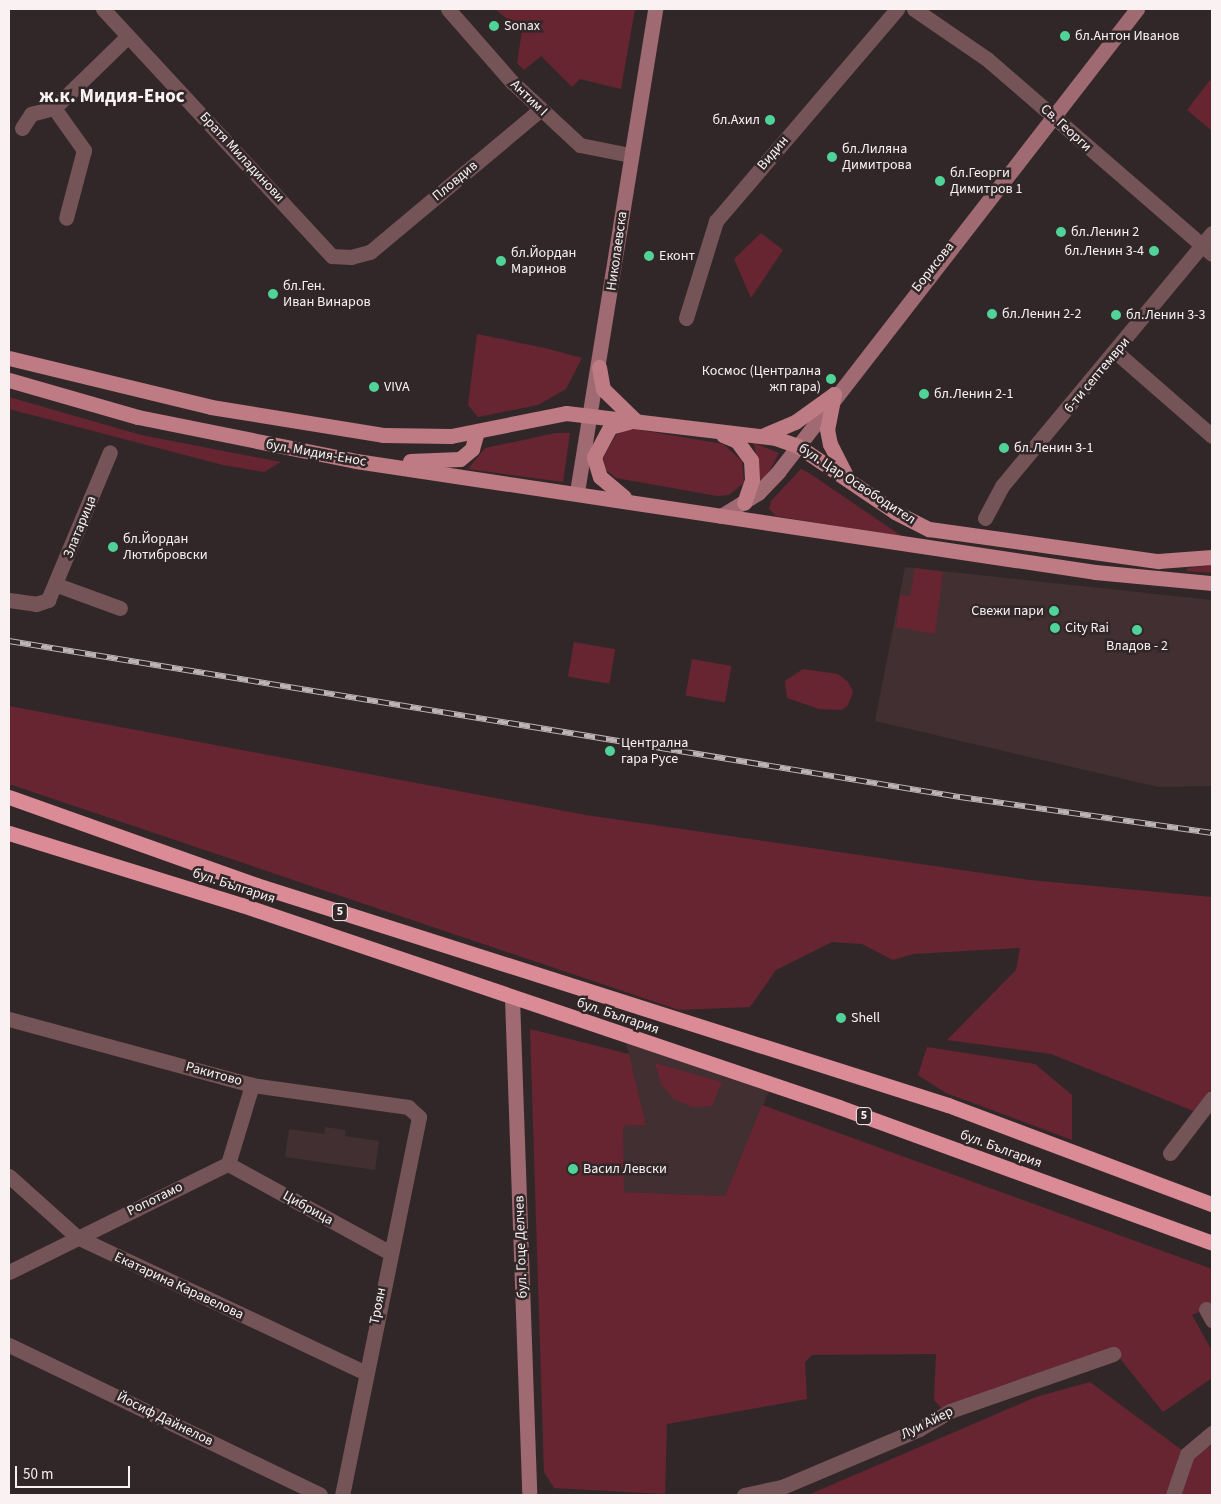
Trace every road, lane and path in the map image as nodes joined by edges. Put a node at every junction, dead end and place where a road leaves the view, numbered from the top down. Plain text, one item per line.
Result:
1 (103, 9) edge
2 (448, 9) edge
3 (655, 9) edge
4 (897, 9) edge
5 (914, 9) edge
6 (1137, 9) edge
7 (128, 36) junction
8 (54, 108) junction
9 (540, 110) junction
10 (1052, 114) junction
11 (22, 128) dead end
12 (630, 155) junction
13 (66, 218) dead end
14 (1212, 234) edge
15 (1207, 250) edge
16 (370, 252) joint
17 (686, 318) dead end
18 (1117, 353) junction
19 (9, 358) edge
20 (599, 367) junction
21 (9, 380) edge
22 (834, 394) junction
23 (590, 415) junction
24 (636, 421) junction
25 (477, 432) junction
26 (716, 432) junction
27 (761, 436) junction
28 (1212, 436) edge
29 (798, 446) junction
30 (110, 452) dead end
31 (356, 461) junction
32 (850, 479) junction
33 (577, 492) junction
34 (629, 500) junction
35 (744, 503) junction
36 (721, 516) junction
37 (985, 518) dead end
38 (1212, 557) edge
39 (1212, 583) edge
40 (57, 585) junction
41 (9, 600) edge
42 (120, 608) dead end
43 (9, 797) edge
44 (9, 833) edge
45 (512, 998) junction
46 (9, 1019) edge
47 (252, 1085) junction
48 (1212, 1098) edge
49 (419, 1117) joint
50 (1170, 1153) dead end
51 (228, 1164) junction
52 (9, 1176) edge
53 (1212, 1204) edge
54 (77, 1237) junction
55 (1212, 1243) edge
56 (388, 1252) junction
57 (9, 1272) edge
58 (9, 1345) edge
59 (1113, 1354) dead end
60 (364, 1372) junction
61 (1212, 1433) edge
62 (320, 1495) edge
63 (342, 1495) edge
64 (529, 1495) edge
65 (744, 1495) edge
66 (1173, 1495) edge

1 - 7 street, Братя Миладинови
2 - 9 street, Антим I
3 - 12 main road, Николаевска
4 - 17 street, Видин
5 - 10 street, Св. Георги
6 - 10 main road, Борисова
7 - 8 street
7 - 16 street, Братя Миладинови
8 - 11 street
8 - 13 street
9 - 12 street, Антим I
9 - 16 street, Пловдив
10 - 15 street, Св. Георги
10 - 22 main road, Борисова
12 - 20 main road, Николаевска
14 - 15 street, 6-ти септември
15 - 18 street, 6-ти септември
18 - 28 street
18 - 37 street, 6-ти септември
19 - 25 main road, бул. Мидия-Енос
20 - 23 main road, Николаевска
20 - 24 main road
21 - 31 main road, бул. Мидия-Енос
22 - 27 main road
22 - 29 main road, Борисова
22 - 32 main road
23 - 24 main road, бул. Цар Освободител
23 - 25 main road, бул. Мидия-Енос
23 - 33 main road, Николаевска
24 - 26 main road, бул. Цар Освободител
24 - 34 main road
25 - 31 main road
26 - 27 main road, бул. Цар Освободител
26 - 35 main road
27 - 29 main road, бул. Цар Освободител
29 - 32 main road, бул. Цар Освободител
29 - 35 main road, Борисова
30 - 40 street, Златарица
31 - 33 main road, бул. Мидия-Енос
32 - 38 main road, бул. Цар Освободител
33 - 34 main road, бул. Мидия-Енос
34 - 36 main road, бул. Цар Освободител
35 - 36 main road, Борисова
36 - 39 main road, бул. Цар Освободител
40 - 41 street, Златарица
40 - 42 street
43 - 53 highway, бул. България / 5
44 - 45 highway, бул. България / 5
45 - 55 highway, бул. България / 5
45 - 64 main road, бул. Гоце Делчев
46 - 47 street, Ракитово
47 - 49 street, Ракитово
47 - 51 street
48 - 50 street
49 - 56 street, Троян
51 - 54 street, Ропотамо
51 - 56 street, Цибрица
52 - 54 street, Екатарина Каравелова
54 - 57 street, Ропотамо
54 - 60 street, Екатарина Каравелова
56 - 60 street, Троян
58 - 62 street, Йосиф Дайнелов
59 - 65 street, Луи Айер
60 - 63 street, Троян
61 - 66 street

